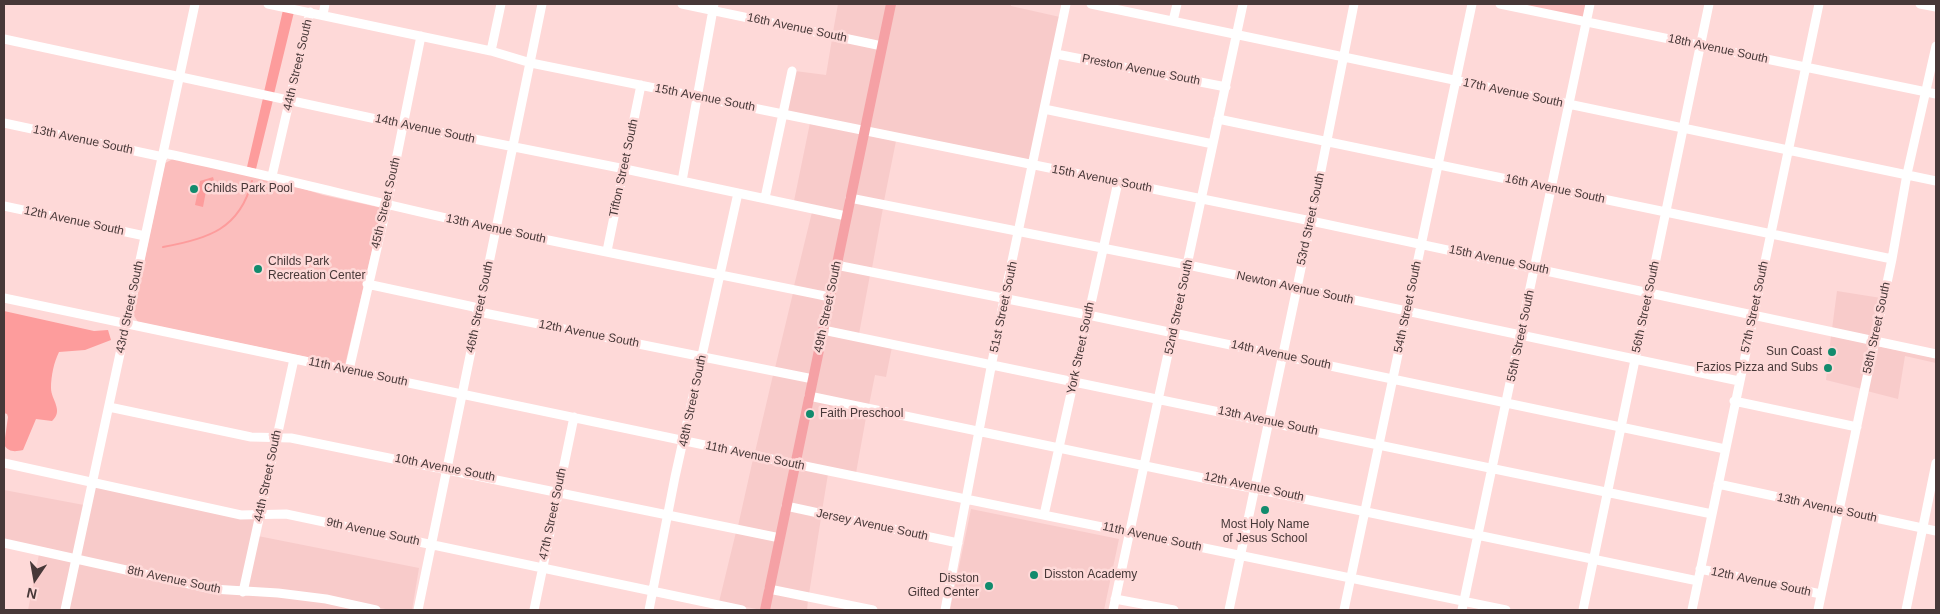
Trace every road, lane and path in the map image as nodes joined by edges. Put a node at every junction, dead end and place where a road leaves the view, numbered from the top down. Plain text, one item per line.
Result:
1 (195, 4) edge
2 (268, 4) edge
3 (325, 4) edge
4 (500, 4) edge
5 (542, 4) edge
6 (682, 4) edge
7 (891, 4) edge
8 (1066, 4) edge
9 (1091, 4) edge
10 (1177, 4) edge
11 (1244, 4) edge
12 (1354, 4) edge
13 (1472, 4) edge
14 (1500, 4) edge
15 (1590, 4) edge
16 (1709, 4) edge
17 (1819, 4) edge
18 (1920, 4) edge
19 (1113, 6) edge
20 (713, 7) edge
21 (1936, 7) edge
22 (310, 12) junction
23 (323, 15) junction
24 (1173, 21) junction
25 (1586, 22) junction
26 (1238, 34) junction
27 (421, 36) junction
28 (4, 39) edge
29 (1701, 45) junction
30 (882, 46) junction
31 (1936, 46) edge
32 (491, 51) junction
33 (1056, 54) junction
34 (1343, 56) junction
35 (530, 64) junction
36 (1805, 67) junction
37 (792, 71) dead end
38 (179, 76) junction
39 (1455, 81) junction
40 (641, 85) junction
41 (1226, 87) junction
42 (1927, 92) junction
43 (1936, 94) edge
44 (698, 96) junction
45 (290, 101) junction
46 (1568, 105) junction
47 (1044, 109) junction
48 (784, 114) junction
49 (1218, 119) junction
50 (4, 123) edge
51 (404, 125) junction
52 (1684, 127) junction
53 (864, 131) junction
54 (1327, 142) junction
55 (1212, 144) junction
56 (513, 148) junction
57 (1788, 150) junction
58 (163, 155) junction
59 (1437, 164) junction
60 (1032, 165) junction
61 (625, 169) junction
62 (1907, 174) junction
63 (272, 176) junction
64 (682, 181) junction
65 (1936, 181) edge
66 (1118, 182) junction
67 (1551, 188) junction
68 (738, 192) junction
69 (765, 198) junction
70 (850, 198) junction
71 (1202, 199) junction
72 (387, 205) junction
73 (4, 206) edge
74 (1666, 212) junction
75 (846, 216) junction
76 (1311, 221) junction
77 (496, 230) junction
78 (1019, 232) junction
79 (1771, 234) junction
80 (145, 236) junction
81 (1422, 244) junction
82 (1103, 249) junction
83 (607, 251) junction
84 (1892, 259) junction
85 (836, 264) junction
86 (1188, 265) junction
87 (1535, 268) junction
88 (720, 274) junction
89 (367, 284) junction
90 (1297, 289) junction
91 (1649, 292) junction
92 (830, 297) junction
93 (4, 298) edge
94 (1004, 299) junction
95 (479, 312) junction
96 (1408, 312) junction
97 (1088, 315) junction
98 (1752, 315) junction
99 (126, 324) junction
100 (823, 330) junction
101 (1174, 333) junction
102 (1521, 336) junction
103 (1875, 342) junction
104 (1936, 354) edge
105 (1282, 356) junction
106 (703, 357) junction
107 (294, 359) junction
108 (1635, 360) junction
109 (992, 365) junction
110 (349, 370) junction
111 (1393, 378) junction
112 (813, 380) junction
113 (1074, 380) junction
114 (1738, 381) junction
115 (462, 394) junction
116 (809, 396) junction
117 (1160, 398) junction
118 (1506, 402) junction
119 (1734, 402) junction
120 (108, 407) junction
121 (574, 417) junction
122 (1268, 421) junction
123 (1621, 427) junction
124 (1857, 427) junction
125 (979, 431) junction
126 (277, 438) junction
127 (685, 441) junction
128 (1379, 445) junction
129 (1060, 448) junction
130 (1724, 449) junction
131 (1936, 462) edge
132 (4, 463) edge
133 (795, 464) junction
134 (1145, 464) junction
135 (447, 468) junction
136 (1492, 468) junction
137 (92, 482) junction
138 (1718, 484) junction
139 (1255, 488) junction
140 (558, 492) junction
141 (1608, 492) junction
142 (966, 499) junction
143 (786, 506) junction
144 (1364, 510) junction
145 (1840, 511) junction
146 (1044, 514) junction
147 (1712, 514) junction
148 (260, 515) junction
149 (668, 515) junction
150 (1923, 529) junction
151 (1936, 531) edge
152 (1129, 532) junction
153 (1478, 535) junction
154 (780, 538) junction
155 (4, 543) edge
156 (958, 543) junction
157 (431, 544) junction
158 (1241, 555) junction
159 (1594, 558) junction
160 (76, 559) junction
161 (541, 569) junction
162 (1700, 569) junction
163 (1351, 577) junction
164 (1698, 581) junction
165 (769, 589) junction
166 (243, 592) junction
167 (653, 592) junction
168 (1821, 594) junction
169 (1115, 599) junction
170 (1463, 606) edge
171 (65, 610) edge
172 (376, 610) edge
173 (418, 610) edge
174 (534, 610) edge
175 (649, 610) edge
176 (742, 610) edge
177 (765, 610) edge
178 (873, 610) edge
179 (945, 610) edge
180 (1113, 610) edge
181 (1174, 610) edge
182 (1229, 610) edge
183 (1344, 610) edge
184 (1506, 610) edge
185 (1583, 610) edge
186 (1692, 610) edge
187 (1818, 610) edge
188 (1906, 610) edge

1 - 38 street, 43rd Street South
2 - 22 street, 15th Avenue South
3 - 23 street, 44th Street South
4 - 32 street
5 - 35 street, 46th Street South
6 - 20 street, 16th Avenue South
7 - 30 main road, 49th Street South
8 - 33 street, 51st Street South
9 - 19 street, 17th Avenue South
10 - 24 street
11 - 26 street, 52nd Street South
12 - 34 street, 53rd Street South
13 - 39 street, 54th Street South
14 - 25 street, 18th Avenue South
15 - 25 street, 55th Street South
16 - 29 street, 56th Street South
17 - 36 street, 57th Street South
18 - 21 street
19 - 24 street, 17th Avenue South
20 - 30 street, 16th Avenue South
20 - 44 street
22 - 23 street, 15th Avenue South
22 - 45 street, 44th Street South
23 - 27 street, 15th Avenue South
24 - 26 street, 17th Avenue South
25 - 29 street, 18th Avenue South
25 - 46 street, 55th Street South
26 - 34 street, 17th Avenue South
26 - 41 street, 52nd Street South
27 - 32 street, 15th Avenue South
27 - 51 street, 45th Street South
28 - 38 street, 14th Avenue South
29 - 36 street, 18th Avenue South
29 - 52 street, 56th Street South
30 - 53 main road, 49th Street South
31 - 42 street, 58th Street South
32 - 35 street, 15th Avenue South
33 - 41 street, Preston Avenue South
33 - 47 street, 51st Street South
34 - 39 street, 17th Avenue South
34 - 54 street, 53rd Street South
35 - 40 street, 15th Avenue South
35 - 56 street, 46th Street South
36 - 42 street, 18th Avenue South
36 - 57 street, 57th Street South
37 - 48 street
38 - 45 street, 14th Avenue South
38 - 58 street, 43rd Street South
39 - 46 street, 17th Avenue South
39 - 59 street, 54th Street South
40 - 44 street, 15th Avenue South
40 - 61 street, Tifton Street South
41 - 49 street, 52nd Street South
42 - 43 street, 18th Avenue South
42 - 62 street, 58th Street South
44 - 48 street, 15th Avenue South
44 - 64 street
45 - 51 street, 14th Avenue South
45 - 63 street, 44th Street South
46 - 52 street, 17th Avenue South
46 - 67 street, 55th Street South
47 - 55 street
47 - 60 street, 51st Street South
48 - 53 street, 15th Avenue South
48 - 69 street
49 - 54 street, 16th Avenue South
49 - 55 street, 52nd Street South
50 - 58 street, 13th Avenue South
51 - 56 street, 14th Avenue South
51 - 72 street, 45th Street South
52 - 57 street, 17th Avenue South
52 - 74 street, 56th Street South
53 - 60 street, 15th Avenue South
53 - 70 main road, 49th Street South
54 - 59 street, 16th Avenue South
54 - 76 street, 53rd Street South
55 - 71 street, 52nd Street South
56 - 61 street, 14th Avenue South
56 - 77 street, 46th Street South
57 - 62 street, 17th Avenue South
57 - 79 street, 57th Street South
58 - 63 street, 13th Avenue South
58 - 80 street, 43rd Street South
59 - 67 street, 16th Avenue South
59 - 81 street, 54th Street South
60 - 66 street, 15th Avenue South
60 - 78 street, 51st Street South
61 - 64 street, 14th Avenue South
61 - 83 street, Tifton Street South
62 - 65 street, 17th Avenue South
62 - 84 street, 58th Street South
63 - 72 street, 13th Avenue South
64 - 68 street, 14th Avenue South
66 - 71 street, 15th Avenue South
66 - 82 street, York Street South
67 - 74 street, 16th Avenue South
67 - 87 street, 55th Street South
68 - 69 street, 14th Avenue South
68 - 88 street, 48th Street South
69 - 75 street, 14th Avenue South
70 - 75 main road, 49th Street South
70 - 78 street, Newton Avenue South
71 - 76 street, 15th Avenue South
71 - 86 street, 52nd Street South
72 - 77 street, 13th Avenue South
72 - 89 street, 45th Street South
73 - 80 street, 12th Avenue South
74 - 79 street, 16th Avenue South
74 - 91 street, 56th Street South
75 - 85 main road, 49th Street South
76 - 81 street, 15th Avenue South
76 - 90 street, 53rd Street South
77 - 83 street, 13th Avenue South
77 - 95 street, 46th Street South
78 - 82 street, Newton Avenue South
78 - 94 street, 51st Street South
79 - 84 street, 16th Avenue South
79 - 98 street, 57th Street South
80 - 99 street, 43rd Street South
81 - 87 street, 15th Avenue South
81 - 96 street, 54th Street South
82 - 86 street, Newton Avenue South
82 - 97 street, York Street South
83 - 88 street, 13th Avenue South
84 - 103 street, 58th Street South
85 - 92 main road, 49th Street South
85 - 94 street, 14th Avenue South
86 - 90 street, Newton Avenue South
86 - 101 street, 52nd Street South
87 - 91 street, 15th Avenue South
87 - 102 street, 55th Street South
88 - 92 street, 13th Avenue South
88 - 106 street, 48th Street South
89 - 95 street, 12th Avenue South
89 - 110 street, 45th Street South
90 - 96 street, Newton Avenue South
90 - 105 street, 53rd Street South
91 - 98 street, 15th Avenue South
91 - 108 street, 56th Street South
92 - 100 main road, 49th Street South
93 - 99 street, 11th Avenue South
94 - 97 street, 14th Avenue South
94 - 109 street, 51st Street South
95 - 106 street, 12th Avenue South
95 - 115 street, 46th Street South
96 - 102 street, Newton Avenue South
96 - 111 street, 54th Street South
97 - 101 street, 14th Avenue South
97 - 113 street, York Street South
98 - 103 street, 15th Avenue South
98 - 114 street, 57th Street South
99 - 107 street, 11th Avenue South
99 - 120 street, 43rd Street South
100 - 109 street, 13th Avenue South
100 - 112 main road, 49th Street South
101 - 105 street, 14th Avenue South
101 - 117 street, 52nd Street South
102 - 108 street, Newton Avenue South
102 - 118 street, 55th Street South
103 - 104 street, 15th Avenue South
103 - 124 street, 58th Street South
105 - 111 street, 14th Avenue South
105 - 122 street, 53rd Street South
106 - 112 street, 12th Avenue South
106 - 127 street, 48th Street South
107 - 110 street, 11th Avenue South
107 - 126 street, 44th Street South
108 - 114 street, Newton Avenue South
108 - 123 street, 56th Street South
109 - 113 street, 13th Avenue South
109 - 125 street, 51st Street South
110 - 115 street, 11th Avenue South
111 - 118 street, 14th Avenue South
111 - 128 street, 54th Street South
112 - 116 main road, 49th Street South
113 - 117 street, 13th Avenue South
113 - 129 street, York Street South
114 - 119 street, 57th Street South
115 - 121 street, 11th Avenue South
115 - 135 street, 46th Street South
116 - 125 street, 12th Avenue South
116 - 133 main road, 49th Street South
117 - 122 street, 13th Avenue South
117 - 134 street, 52nd Street South
118 - 123 street, 14th Avenue South
118 - 136 street, 55th Street South
119 - 124 street
119 - 130 street, 57th Street South
120 - 126 street, 10th Avenue South
120 - 137 street, 43rd Street South
121 - 127 street, 11th Avenue South
121 - 140 street, 47th Street South
122 - 128 street, 13th Avenue South
122 - 139 street, 53rd Street South
123 - 130 street, 14th Avenue South
123 - 141 street, 56th Street South
124 - 145 street, 58th Street South
125 - 129 street, 12th Avenue South
125 - 142 street, 51st Street South
126 - 135 street, 10th Avenue South
126 - 148 street, 44th Street South
127 - 133 street, 11th Avenue South
127 - 149 street, 48th Street South
128 - 136 street, 13th Avenue South
128 - 144 street, 54th Street South
129 - 134 street, 12th Avenue South
129 - 146 street, York Street South
130 - 138 street, 57th Street South
131 - 150 street
132 - 137 street, 9th Avenue South
133 - 142 street, 11th Avenue South
133 - 143 main road, 49th Street South
134 - 139 street, 12th Avenue South
134 - 152 street, 52nd Street South
135 - 140 street, 10th Avenue South
135 - 157 street, 46th Street South
136 - 141 street, 13th Avenue South
136 - 153 street, 55th Street South
137 - 148 street, 9th Avenue South
137 - 160 street, 43rd Street South
138 - 145 street, 13th Avenue South
138 - 147 street, 57th Street South
139 - 144 street, 12th Avenue South
139 - 158 street, 53rd Street South
140 - 149 street, 10th Avenue South
140 - 161 street, 47th Street South
141 - 147 street, 13th Avenue South
141 - 159 street, 56th Street South
142 - 146 street, 11th Avenue South
142 - 156 street, 51st Street South
143 - 154 main road, 49th Street South
143 - 156 street, Jersey Avenue South
144 - 153 street, 12th Avenue South
144 - 163 street, 54th Street South
145 - 150 street, 13th Avenue South
145 - 168 street, 58th Street South
146 - 152 street, 11th Avenue South
147 - 162 street, 57th Street South
148 - 157 street, 9th Avenue South
148 - 166 street, 44th Street South
149 - 154 street, 10th Avenue South
149 - 167 street, 48th Street South
150 - 151 street, 13th Avenue South
150 - 188 street
152 - 158 street, 11th Avenue South
152 - 169 street, 52nd Street South
153 - 159 street, 12th Avenue South
153 - 170 street, 55th Street South
154 - 165 main road, 49th Street South
155 - 160 street, 8th Avenue South
156 - 179 street, 51st Street South
157 - 161 street, 9th Avenue South
157 - 173 street, 46th Street South
158 - 163 street, 11th Avenue South
158 - 182 street, 53rd Street South
159 - 164 street, 12th Avenue South
159 - 185 street, 56th Street South
160 - 166 street, 8th Avenue South
160 - 171 street, 43rd Street South
161 - 167 street, 9th Avenue South
161 - 174 street, 47th Street South
162 - 164 street, 57th Street South
162 - 168 street, 12th Avenue South
163 - 170 street, 11th Avenue South
163 - 183 street, 54th Street South
164 - 186 street, 57th Street South
165 - 177 main road, 49th Street South
165 - 178 street
166 - 172 street, 8th Avenue South
167 - 175 street, 48th Street South
167 - 176 street, 9th Avenue South
168 - 187 street, 58th Street South
169 - 180 street, 52nd Street South
169 - 181 street
170 - 184 street, 11th Avenue South

